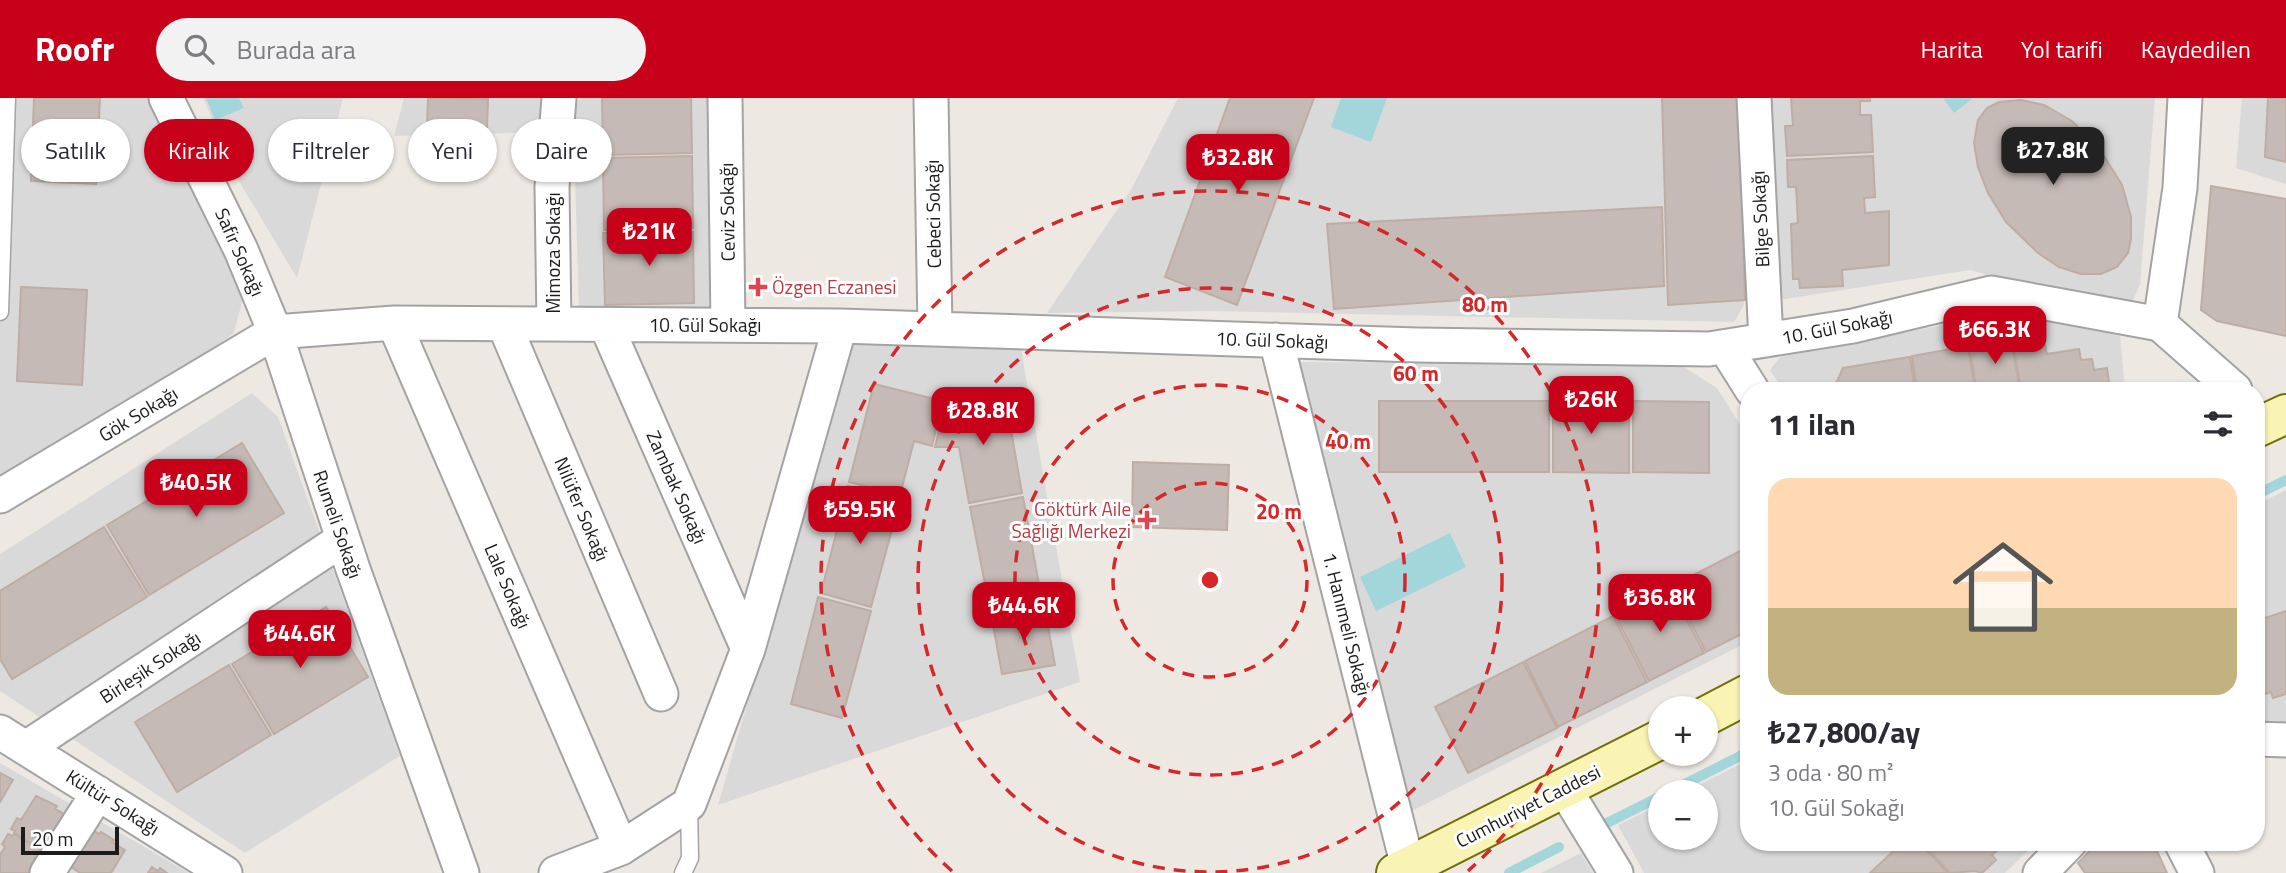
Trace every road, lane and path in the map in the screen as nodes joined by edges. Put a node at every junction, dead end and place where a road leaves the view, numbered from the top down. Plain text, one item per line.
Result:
1 (7, 98) edge
2 (166, 98) edge
3 (559, 98) edge
4 (725, 98) edge
5 (931, 98) edge
6 (1754, 98) edge
7 (2185, 98) edge
8 (3, 142) edge
9 (0, 312) edge
10 (394, 323) junction
11 (504, 324) junction
12 (554, 324) junction
13 (2160, 324) junction
14 (606, 325) junction
15 (728, 325) junction
16 (840, 326) junction
17 (935, 329) junction
18 (275, 332) junction
19 (1276, 340) junction
20 (1766, 340) junction
21 (1725, 347) junction
22 (1747, 382) edge
23 (2226, 382) edge
24 (0, 496) edge
25 (343, 539) junction
26 (748, 649) junction
27 (661, 694) dead end
28 (1740, 698) edge
29 (1718, 710) edge
30 (2265, 739) edge
31 (13, 740) edge
32 (2286, 740) edge
33 (1648, 746) edge
34 (1564, 788) junction
35 (98, 793) junction
36 (689, 804) junction
37 (621, 848) junction
38 (2061, 851) edge
39 (2186, 851) edge
40 (1402, 870) edge
41 (47, 873) edge
42 (225, 873) edge
43 (461, 873) edge
44 (556, 873) edge
45 (683, 873) edge
46 (1616, 873) edge
47 (2040, 873) edge
48 (2197, 873) edge

1 - 8 lane
2 - 18 street, Safir Sokağı
3 - 12 street, Mimoza Sokağı
4 - 15 street, Ceviz Sokağı
5 - 17 street, Cebeci Sokağı
6 - 20 street, Bilge Sokağı
7 - 13 street
8 - 9 lane
10 - 11 street, 10. Gül Sokağı
10 - 18 street, 10. Gül Sokağı
10 - 37 street, Lale Sokağı
11 - 12 street, 10. Gül Sokağı
11 - 27 street, Nilüfer Sokağı
12 - 14 street, 10. Gül Sokağı
13 - 20 street, 10. Gül Sokağı
13 - 23 street
14 - 15 street, 10. Gül Sokağı
14 - 26 street, Zambak Sokağı
15 - 16 street, 10. Gül Sokağı
16 - 17 street, 10. Gül Sokağı
16 - 26 street
17 - 19 street, 10. Gül Sokağı
18 - 24 street, Gök Sokağı
18 - 25 street, Rumeli Sokağı
19 - 21 street, 10. Gül Sokağı
19 - 40 street, 1. Hanımeli Sokağı
20 - 21 street, 10. Gül Sokağı
21 - 22 street
25 - 31 street, Birleşik Sokağı
25 - 43 street, Rumeli Sokağı
26 - 36 street
28 - 29 main road
30 - 32 street
31 - 35 street, Kültür Sokağı
33 - 34 main road, Cumhuriyet Caddesi
34 - 40 main road, Cumhuriyet Caddesi
34 - 46 street
35 - 41 street
35 - 42 street, Kültür Sokağı
36 - 37 street
36 - 45 lane
37 - 44 street
38 - 47 street
39 - 48 street

